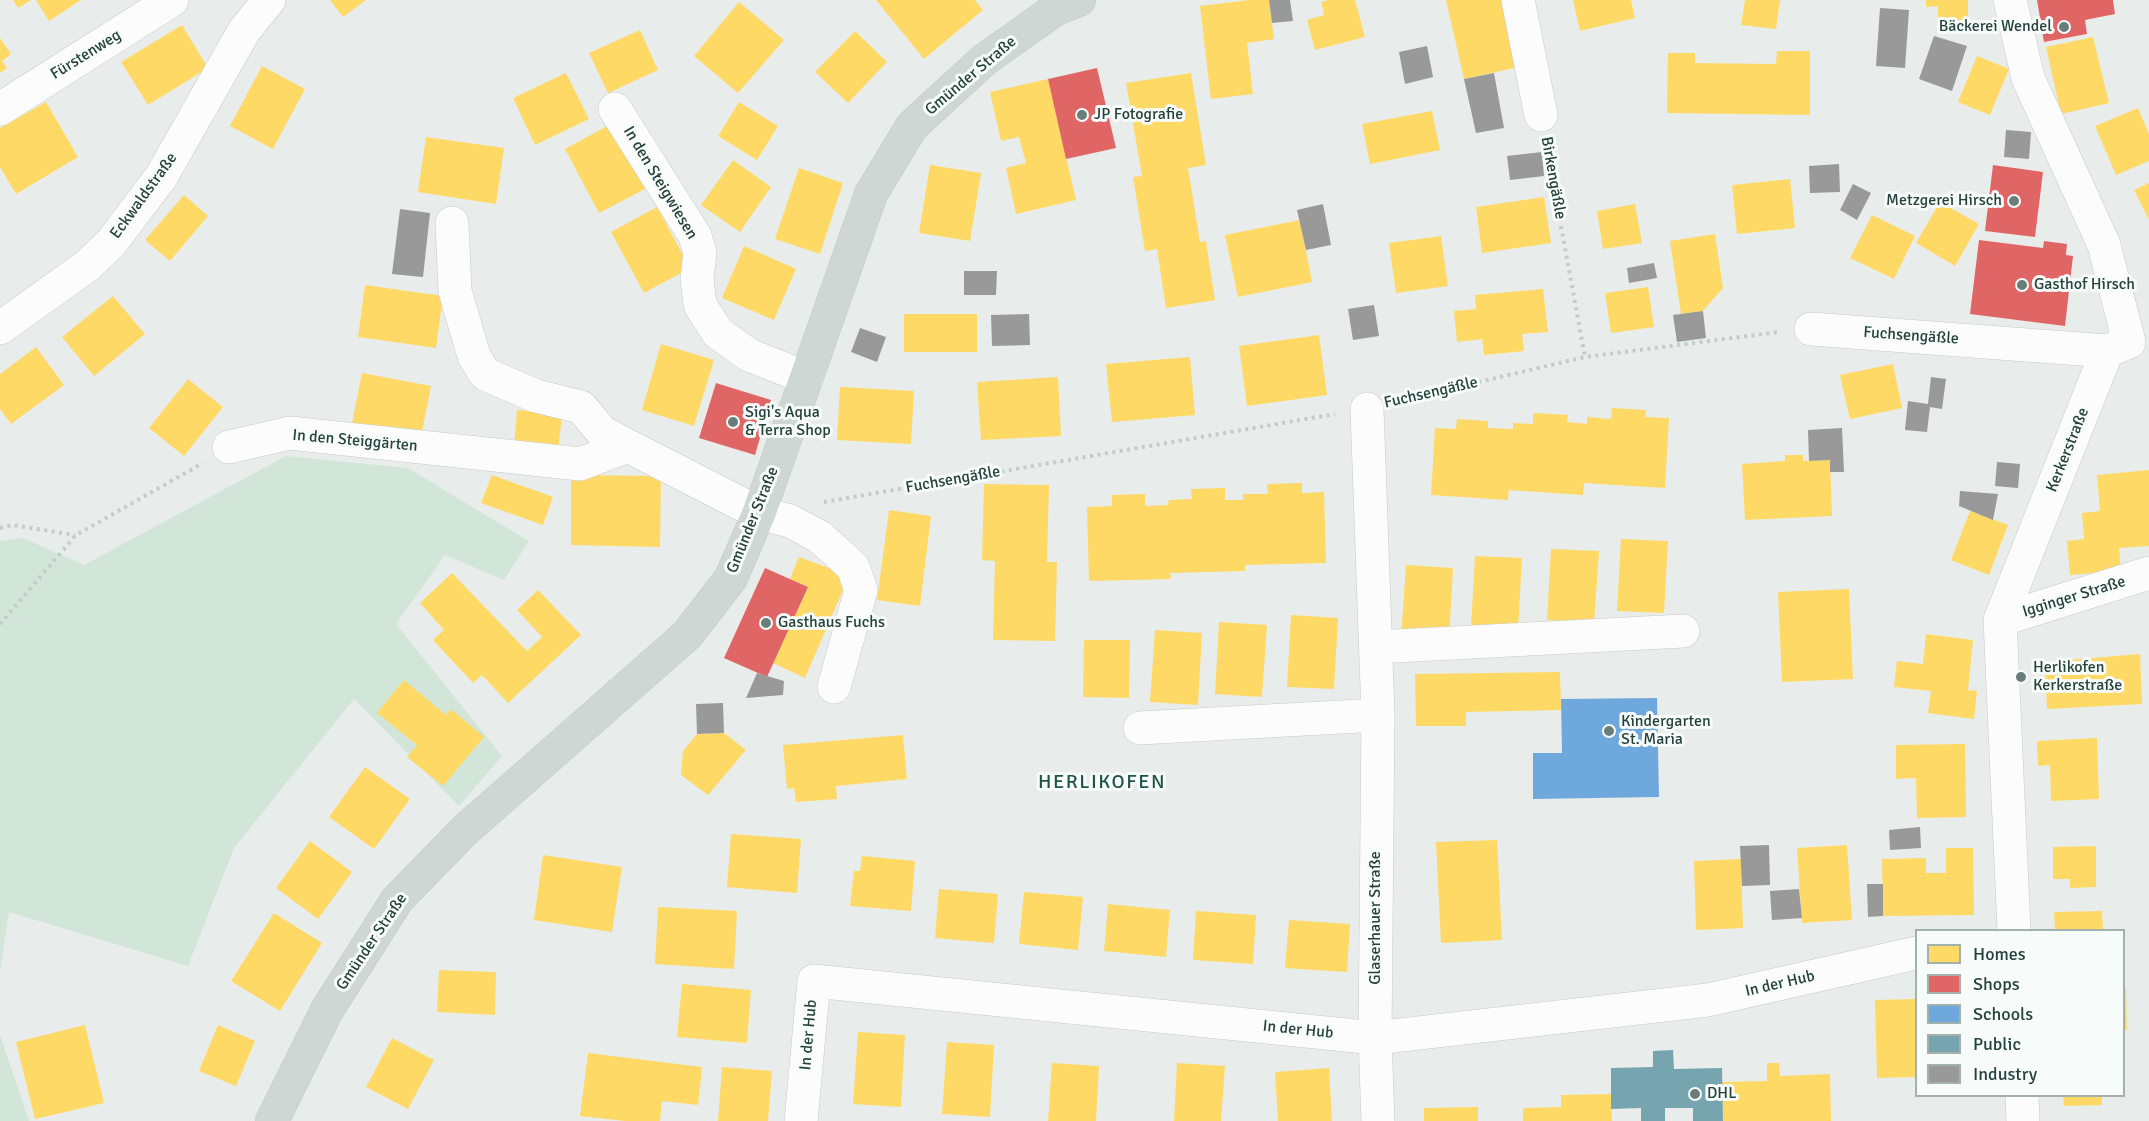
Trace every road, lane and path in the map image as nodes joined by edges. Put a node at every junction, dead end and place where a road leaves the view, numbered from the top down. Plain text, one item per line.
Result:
1 (172, 0) edge
2 (269, 0) edge
3 (1079, 0) edge
4 (1518, 0) edge
5 (2010, 0) edge
6 (0, 109) edge
7 (615, 109) dead end
8 (1541, 115) joint
9 (452, 223) dead end
10 (0, 328) edge
11 (1811, 329) joint
12 (2128, 346) edge
13 (1585, 357) junction
14 (807, 378) junction
15 (1367, 409) junction
16 (628, 446) junction
17 (229, 447) joint
18 (817, 503) dead end
19 (759, 513) junction
20 (0, 528) edge
21 (76, 535) junction
22 (2149, 573) edge
23 (2000, 620) junction
24 (0, 624) edge
25 (1683, 631) dead end
26 (1376, 647) junction
27 (834, 687) dead end
28 (1378, 715) junction
29 (1140, 728) dead end
30 (2014, 929) edge
31 (1915, 953) edge
32 (1375, 1038) junction
33 (2022, 1097) edge
34 (272, 1121) edge
35 (801, 1121) edge
36 (1378, 1121) edge
37 (2023, 1121) edge

1 - 6 street, Fürstenweg
2 - 10 street, Eckwaldstraße
3 - 14 main road, Gmünder Straße
4 - 8 street, Birkengäßle
5 - 12 street
7 - 14 street, In den Steigwiesen
8 - 13 path, Birkengäßle
9 - 16 street
11 - 12 street, Fuchsengäßle
11 - 13 path, Fuchsengäßle
12 - 23 street, Kerkerstraße
13 - 15 path, Fuchsengäßle
14 - 19 main road, Gmünder Straße
15 - 18 path, Fuchsengäßle
15 - 26 street, Glaserhauer Straße
16 - 17 street, In den Steiggärten
16 - 19 street
17 - 21 path
19 - 27 street
19 - 34 main road, Gmünder Straße
20 - 21 path
21 - 24 path
22 - 23 street, Igginger Straße
23 - 30 street, Kerkerstraße
25 - 26 street
26 - 28 street, Glaserhauer Straße
28 - 29 street
28 - 32 street, Glaserhauer Straße
31 - 32 street, In der Hub
32 - 35 street, In der Hub
32 - 36 street, Glaserhauer Straße
33 - 37 street

